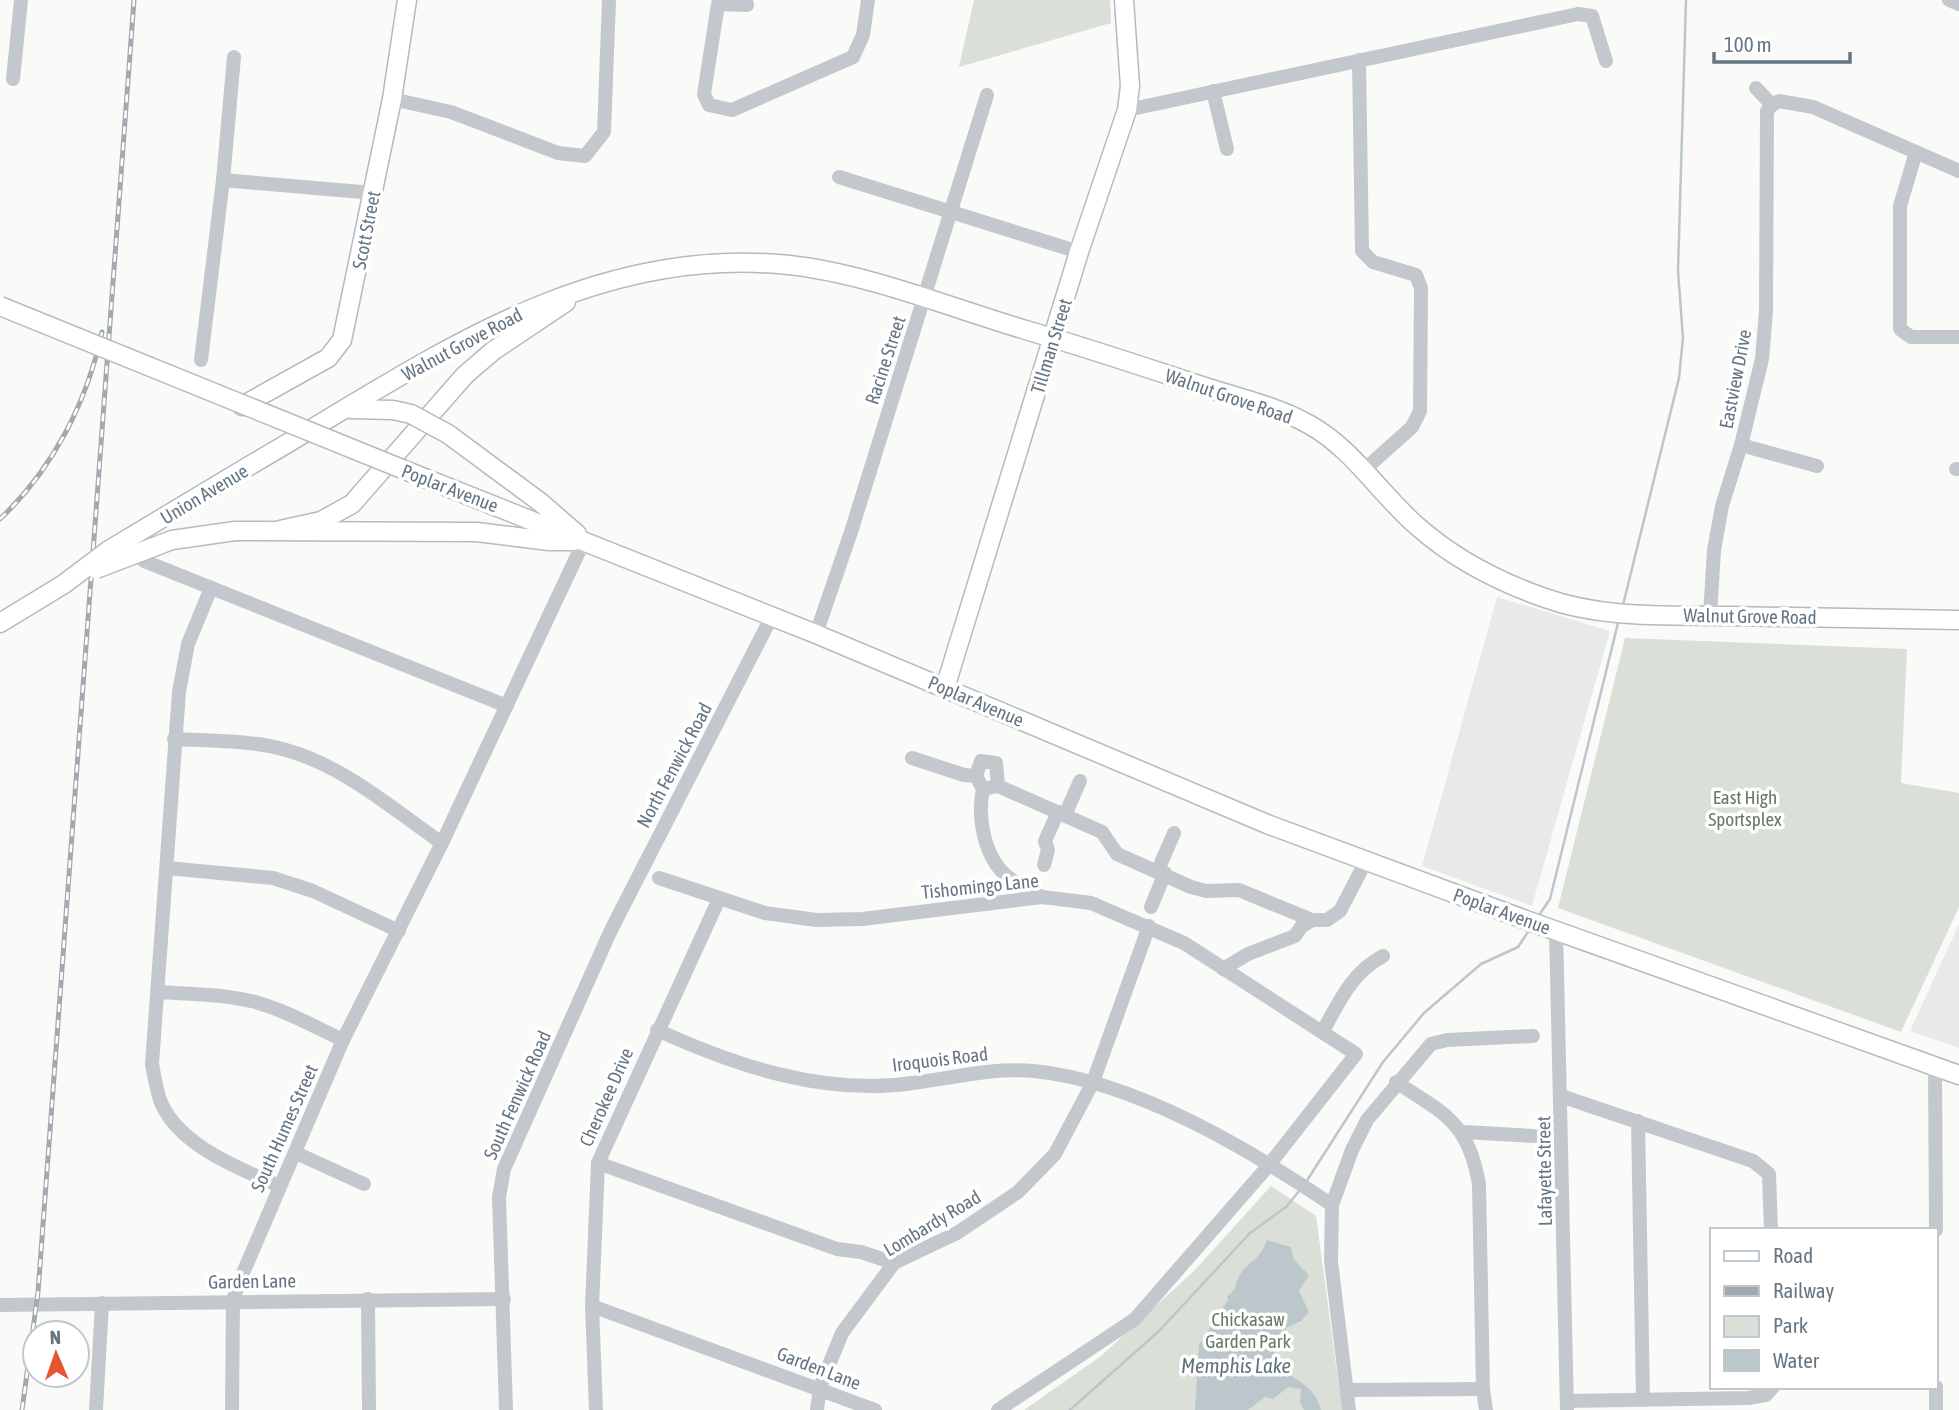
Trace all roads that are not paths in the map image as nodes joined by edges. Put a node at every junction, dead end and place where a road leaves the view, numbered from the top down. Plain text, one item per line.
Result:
1 (21, 0) edge
2 (407, 0) edge
3 (609, 0) edge
4 (746, 0) edge
5 (868, 0) edge
6 (1124, 0) edge
7 (1949, 0) edge
8 (1959, 5) edge
9 (234, 57) dead end
10 (1359, 61) junction
11 (1606, 61) dead end
12 (13, 79) dead end
13 (1756, 88) dead end
14 (1213, 91) junction
15 (987, 95) dead end
16 (392, 99) junction
17 (1772, 105) junction
18 (1128, 110) junction
19 (1227, 149) dead end
20 (1916, 152) junction
21 (1959, 171) edge
22 (839, 177) dead end
23 (223, 180) junction
24 (373, 193) junction
25 (952, 212) junction
26 (1079, 252) junction
27 (582, 290) junction
28 (925, 299) junction
29 (0, 306) edge
30 (1959, 337) edge
31 (1054, 338) junction
32 (201, 360) dead end
33 (243, 407) junction
34 (347, 409) junction
35 (1741, 445) junction
36 (1816, 466) dead end
37 (1364, 470) junction
38 (280, 530) junction
39 (584, 541) junction
40 (144, 561) dead end
41 (64, 584) junction
42 (211, 588) junction
43 (1710, 616) junction
44 (771, 618) junction
45 (1959, 620) edge
46 (0, 623) edge
47 (816, 634) junction
48 (945, 688) junction
49 (508, 706) junction
50 (174, 739) junction
51 (912, 758) dead end
52 (1080, 780) dead end
53 (986, 784) junction
54 (1061, 814) junction
55 (1174, 834) dead end
56 (442, 843) junction
57 (1366, 861) junction
58 (1044, 865) dead end
59 (167, 868) junction
60 (1161, 872) junction
61 (659, 878) dead end
62 (1042, 897) junction
63 (719, 899) junction
64 (1151, 907) dead end
65 (1312, 920) junction
66 (1149, 926) junction
67 (611, 930) joint
68 (1556, 930) junction
69 (399, 931) junction
70 (1383, 956) dead end
71 (1223, 969) junction
72 (158, 992) junction
73 (657, 1030) junction
74 (1323, 1031) junction
75 (1533, 1036) dead end
76 (343, 1040) junction
77 (1936, 1066) junction
78 (1959, 1074) edge
79 (1093, 1082) junction
80 (1396, 1082) junction
81 (1562, 1096) junction
82 (1638, 1121) junction
83 (1462, 1132) junction
84 (1534, 1136) dead end
85 (296, 1153) junction
86 (598, 1163) junction
87 (1269, 1166) junction
88 (364, 1184) dead end
89 (279, 1186) junction
90 (1332, 1205) junction
91 (1771, 1228) edge
92 (1936, 1228) edge
93 (894, 1264) junction
94 (368, 1298) junction
95 (504, 1299) junction
96 (233, 1300) junction
97 (102, 1303) junction
98 (0, 1305) edge
99 (592, 1306) junction
100 (820, 1387) junction
101 (1483, 1389) junction
102 (1771, 1389) edge
103 (1936, 1389) edge
104 (1347, 1390) junction
105 (1643, 1399) junction
106 (1719, 1404) edge
107 (1567, 1405) edge
108 (96, 1410) edge
109 (232, 1410) edge
110 (369, 1410) edge
111 (506, 1410) edge
112 (596, 1410) edge
113 (817, 1410) edge
114 (875, 1410) edge
115 (996, 1410) edge
116 (1349, 1410) edge
117 (1486, 1410) edge
118 (1936, 1410) edge

1 - 12 street
2 - 16 main road, Scott Street
3 - 16 street
4 - 5 street
6 - 18 main road, Tillman Street
7 - 8 street
9 - 23 street
10 - 11 street
10 - 14 street
10 - 37 street
13 - 17 street
14 - 18 street
14 - 19 street
15 - 25 street, Racine Street
16 - 24 main road, Scott Street
17 - 20 street
17 - 35 street, Eastview Drive
18 - 26 main road, Tillman Street
20 - 21 street
20 - 30 street
22 - 25 street
23 - 24 street
23 - 32 street
24 - 33 main road, Scott Street
25 - 26 street
25 - 28 street, Racine Street
26 - 31 main road, Tillman Street
27 - 28 main road, Walnut Grove Road
27 - 34 main road, Walnut Grove Road
27 - 38 main road, Walnut Grove Road
28 - 31 main road, Walnut Grove Road
28 - 47 street, Racine Street
29 - 33 main road, Poplar Avenue, bridge
31 - 37 main road, Walnut Grove Road
31 - 48 main road, Tillman Street
33 - 39 main road, Poplar Avenue, bridge
34 - 39 main road, bridge
34 - 41 main road, Union Avenue, bridge
35 - 36 street
35 - 43 street, Eastview Drive
37 - 43 main road, Walnut Grove Road
38 - 39 main road
38 - 41 main road, Union Avenue, bridge
39 - 44 main road, Poplar Avenue
39 - 49 street, South Humes Street
40 - 42 street
41 - 46 main road, Union Avenue
42 - 49 street
42 - 50 street
43 - 45 main road, Walnut Grove Road
44 - 47 main road, Poplar Avenue
44 - 67 street, North Fenwick Road
47 - 48 main road, Poplar Avenue
48 - 57 main road, Poplar Avenue
49 - 56 street, South Humes Street
50 - 56 street
50 - 59 street
51 - 53 street
52 - 54 street
53 - 54 street
53 - 62 street
54 - 58 street
54 - 60 street
55 - 60 street
56 - 69 street, South Humes Street
57 - 65 street
57 - 68 main road, Poplar Avenue
59 - 69 street
59 - 72 street
60 - 64 street
60 - 65 street
61 - 63 street, Tishomingo Lane
62 - 63 street, Tishomingo Lane
62 - 66 street, Tishomingo Lane
63 - 73 street, Cherokee Drive
65 - 71 street
66 - 71 street, Tishomingo Lane
66 - 79 street, Lombardy Road
67 - 95 street, South Fenwick Road
68 - 77 main road, Poplar Avenue
68 - 81 street, Lafayette Street
69 - 76 street, South Humes Street
70 - 74 street
71 - 74 street, Tishomingo Lane
72 - 76 street
72 - 89 street
73 - 79 street, Iroquois Road
73 - 86 street, Cherokee Drive
74 - 87 street, Tishomingo Lane
75 - 80 street
76 - 85 street, South Humes Street
77 - 78 main road, Poplar Avenue
77 - 92 street
79 - 87 street, Iroquois Road
79 - 93 street, Lombardy Road
80 - 83 street
80 - 90 street
81 - 82 street
81 - 107 street, Lafayette Street
82 - 91 street
82 - 105 street
83 - 84 street
83 - 101 street
85 - 88 street
85 - 89 street, South Humes Street
86 - 93 street
86 - 99 street, Cherokee Drive
87 - 90 street, Iroquois Road
87 - 115 street
89 - 96 street, South Humes Street
90 - 104 street
93 - 100 street, Lombardy Road
94 - 95 street, Garden Lane
94 - 96 street, Garden Lane
94 - 110 street
95 - 111 street, South Fenwick Road
96 - 97 street, Garden Lane
96 - 109 street, South Humes Street
97 - 98 street, Garden Lane
97 - 108 street
99 - 100 street, Garden Lane
99 - 112 street, Cherokee Drive
100 - 113 street, Lombardy Road
100 - 114 street, Garden Lane
101 - 104 street
101 - 117 street
102 - 106 street
103 - 118 street
104 - 116 street
105 - 106 street
105 - 107 street

